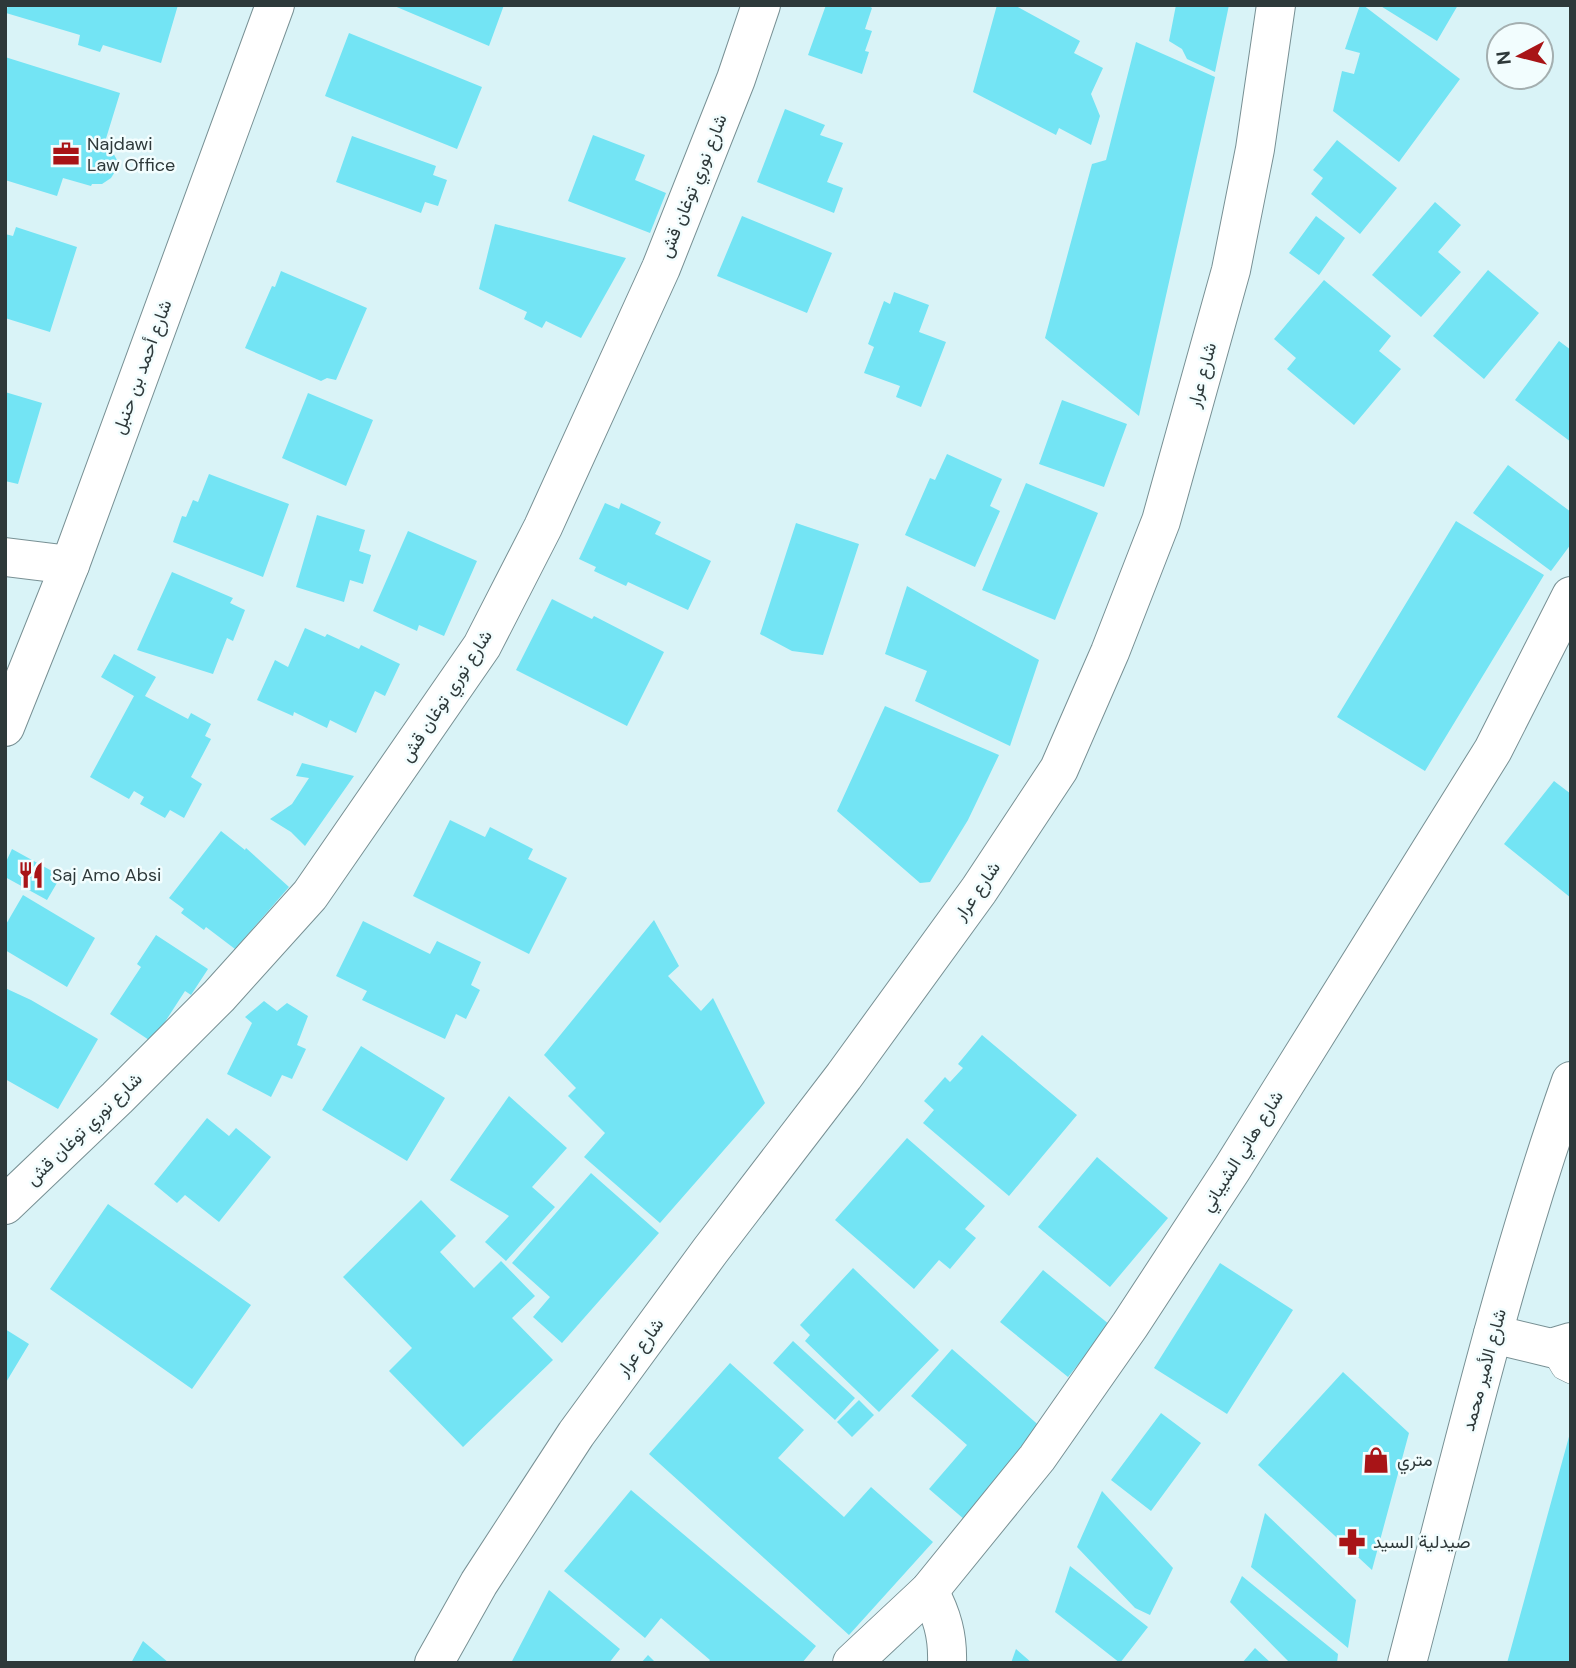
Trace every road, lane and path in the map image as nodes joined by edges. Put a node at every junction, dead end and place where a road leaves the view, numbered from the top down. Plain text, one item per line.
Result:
1 (275, 5) edge
2 (761, 5) edge
3 (1276, 5) edge
4 (5, 557) edge
5 (70, 565) junction
6 (1571, 596) edge
7 (5, 727) edge
8 (1571, 1081) edge
9 (5, 1205) edge
10 (1493, 1334) junction
11 (1564, 1354) edge
12 (929, 1591) junction
13 (434, 1663) edge
14 (852, 1663) edge
15 (947, 1663) edge
16 (1407, 1663) edge

1 - 5 street, شارع أحمد بن حنبل
2 - 9 street, شارع نوري توغان قش
3 - 13 street, شارع عرار
4 - 5 street
5 - 7 street, شارع أحمد بن حنبل
6 - 12 street, شارع هاني الشيباني
8 - 10 street, شارع الأمير محمد
10 - 11 street
10 - 16 street, شارع الأمير محمد
12 - 14 street, شارع هاني الشيباني
12 - 15 street

